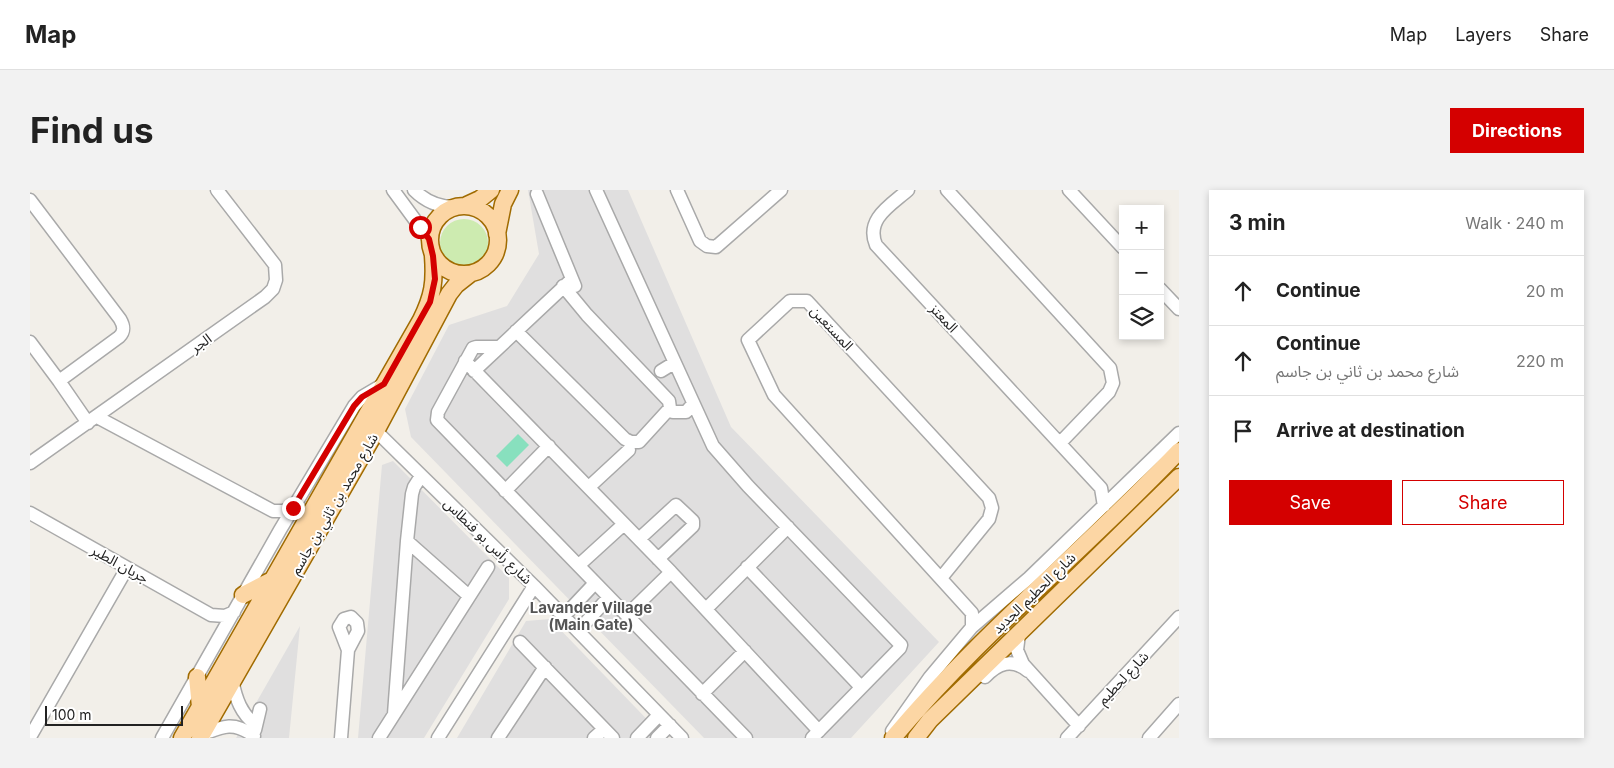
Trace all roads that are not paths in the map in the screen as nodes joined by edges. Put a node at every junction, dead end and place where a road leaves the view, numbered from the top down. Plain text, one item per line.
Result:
1 (217, 190) edge
2 (393, 190) edge
3 (414, 190) edge
4 (491, 190) edge
5 (510, 190) edge
6 (596, 190) edge
7 (677, 190) edge
8 (781, 190) edge
9 (908, 190) edge
10 (948, 190) edge
11 (1069, 190) edge
12 (537, 194) dead end
13 (30, 200) edge
14 (460, 206) junction
15 (497, 234) junction
16 (429, 239) junction
17 (1119, 244) edge
18 (433, 256) junction
19 (470, 274) junction
20 (568, 282) junction
21 (1164, 293) edge
22 (1179, 309) edge
23 (516, 331) junction
24 (30, 342) edge
25 (498, 347) junction
26 (465, 362) junction
27 (674, 363) junction
28 (474, 371) junction
29 (661, 371) dead end
30 (59, 380) junction
31 (384, 384) junction
32 (693, 404) junction
33 (669, 409) junction
34 (92, 420) junction
35 (376, 431) junction
36 (1179, 433) edge
37 (1060, 443) junction
38 (549, 446) junction
39 (629, 450) dead end
40 (1179, 451) edge
41 (30, 463) edge
42 (1179, 478) edge
43 (425, 480) junction
44 (589, 487) junction
45 (1101, 488) junction
46 (1122, 489) junction
47 (506, 491) junction
48 (1104, 506) junction
49 (293, 508) junction
50 (273, 511) junction
51 (30, 513) edge
52 (624, 524) junction
53 (788, 526) junction
54 (280, 530) junction
55 (639, 539) junction
56 (407, 541) junction
57 (658, 559) junction
58 (579, 565) junction
59 (488, 567) dead end
60 (127, 568) junction
61 (747, 568) junction
62 (671, 572) junction
63 (941, 578) junction
64 (272, 580) junction
65 (595, 583) junction
66 (534, 586) junction
67 (243, 595) junction
68 (469, 596) junction
69 (609, 597) junction
70 (706, 608) junction
71 (234, 612) junction
72 (211, 615) junction
73 (627, 615) junction
74 (563, 616) junction
75 (1179, 618) edge
76 (973, 621) junction
77 (578, 631) junction
78 (221, 634) junction
79 (1019, 634) junction
80 (520, 642) dead end
81 (348, 650) dead end
82 (745, 651) junction
83 (545, 667) junction
84 (1028, 671) junction
85 (197, 677) junction
86 (232, 680) junction
87 (861, 687) junction
88 (702, 694) junction
89 (1179, 704) edge
90 (200, 707) junction
91 (260, 709) dead end
92 (394, 714) junction
93 (659, 715) junction
94 (930, 720) junction
95 (670, 725) junction
96 (1079, 726) junction
97 (604, 729) junction
98 (31, 733) edge
99 (255, 733) edge
100 (815, 734) edge
101 (201, 737) edge
102 (162, 738) edge
103 (182, 738) edge
104 (341, 738) edge
105 (379, 738) edge
106 (438, 738) edge
107 (498, 738) edge
108 (594, 738) edge
109 (613, 738) edge
110 (637, 738) edge
111 (657, 738) edge
112 (682, 738) edge
113 (746, 738) edge
114 (887, 738) edge
115 (893, 738) edge
116 (916, 738) edge
117 (1067, 738) edge
118 (1149, 738) edge

1 - 34 street, الجر
2 - 16 street
3 - 14 street
4 - 14 main road
5 - 15 main road
6 - 27 street
7 - 8 street
9 - 37 street, المعتز
10 - 37 street
11 - 17 street
12 - 20 street
13 - 30 street
14 - 15 main road
14 - 16 main road
15 - 19 main road
16 - 18 main road
18 - 19 main road
18 - 31 main road, شارع محمد بن ثاني بن جاسم
19 - 35 main road, شارع محمد بن ثاني بن جاسم
20 - 23 street
20 - 33 street
21 - 22 street
23 - 25 street
23 - 33 street
24 - 30 street
25 - 26 street
25 - 28 street
26 - 28 street
26 - 47 street
27 - 29 street
27 - 32 street
28 - 38 street
30 - 34 street
31 - 49 street
31 - 64 main road, شارع محمد بن ثاني بن جاسم
32 - 33 street
32 - 53 street
34 - 41 street, الجر
34 - 50 street
35 - 43 street, شارع رأس بو فنطاس
35 - 86 main road, شارع محمد بن ثاني بن جاسم
36 - 46 street
37 - 45 street, المعتز
38 - 44 street
38 - 47 street
39 - 44 street
40 - 115 main road, شارع الحطيم الجديد
42 - 79 main road, شارع الحطيم الجديد
43 - 56 street
43 - 66 street, شارع رأس بو فنطاس
44 - 52 street
45 - 46 street
45 - 48 street
46 - 48 street
47 - 58 street
48 - 76 street
49 - 50 street
49 - 54 street
50 - 54 street
51 - 60 street, جريان الطير
52 - 55 street
52 - 58 street
53 - 61 street
53 - 87 street
54 - 67 street
55 - 57 street
55 - 57 street
56 - 68 street
56 - 92 street
57 - 62 street
58 - 65 street
59 - 68 street
60 - 72 street, جريان الطير
60 - 98 street
61 - 70 street
61 - 87 street
62 - 70 street
62 - 73 street
63 - 63 street, المستعين
63 - 76 street, المستعين
64 - 67 main road
64 - 90 main road, شارع محمد بن ثاني بن جاسم
65 - 69 street
65 - 74 street
66 - 74 street, شارع رأس بو فنطاس
66 - 106 street
67 - 71 street
68 - 92 street
69 - 73 street
69 - 77 street
70 - 82 street
71 - 72 street
71 - 78 street
72 - 78 street
73 - 88 street
74 - 77 street, شارع رأس بو فنطاس
75 - 96 street, شارع لحطيم
76 - 114 street
77 - 93 street, شارع رأس بو فنطاس
78 - 85 street
79 - 84 street
79 - 94 main road, شارع الحطيم الجديد
80 - 83 street
81 - 104 street
82 - 88 street
82 - 100 street
83 - 97 street
83 - 107 street
84 - 94 street
84 - 96 street
85 - 90 main road
85 - 102 street
86 - 99 street
86 - 101 main road, شارع محمد بن ثاني بن جاسم
87 - 100 street
88 - 113 street
89 - 118 street
90 - 103 main road, شارع محمد بن ثاني بن جاسم
91 - 99 street
92 - 105 street
93 - 95 street, شارع رأس بو فنطاس
93 - 110 street
94 - 116 main road, شارع الحطيم الجديد
95 - 111 street
95 - 112 street, شارع رأس بو فنطاس
96 - 117 street, شارع لحطيم
97 - 108 street
97 - 109 street
99 - 101 street

